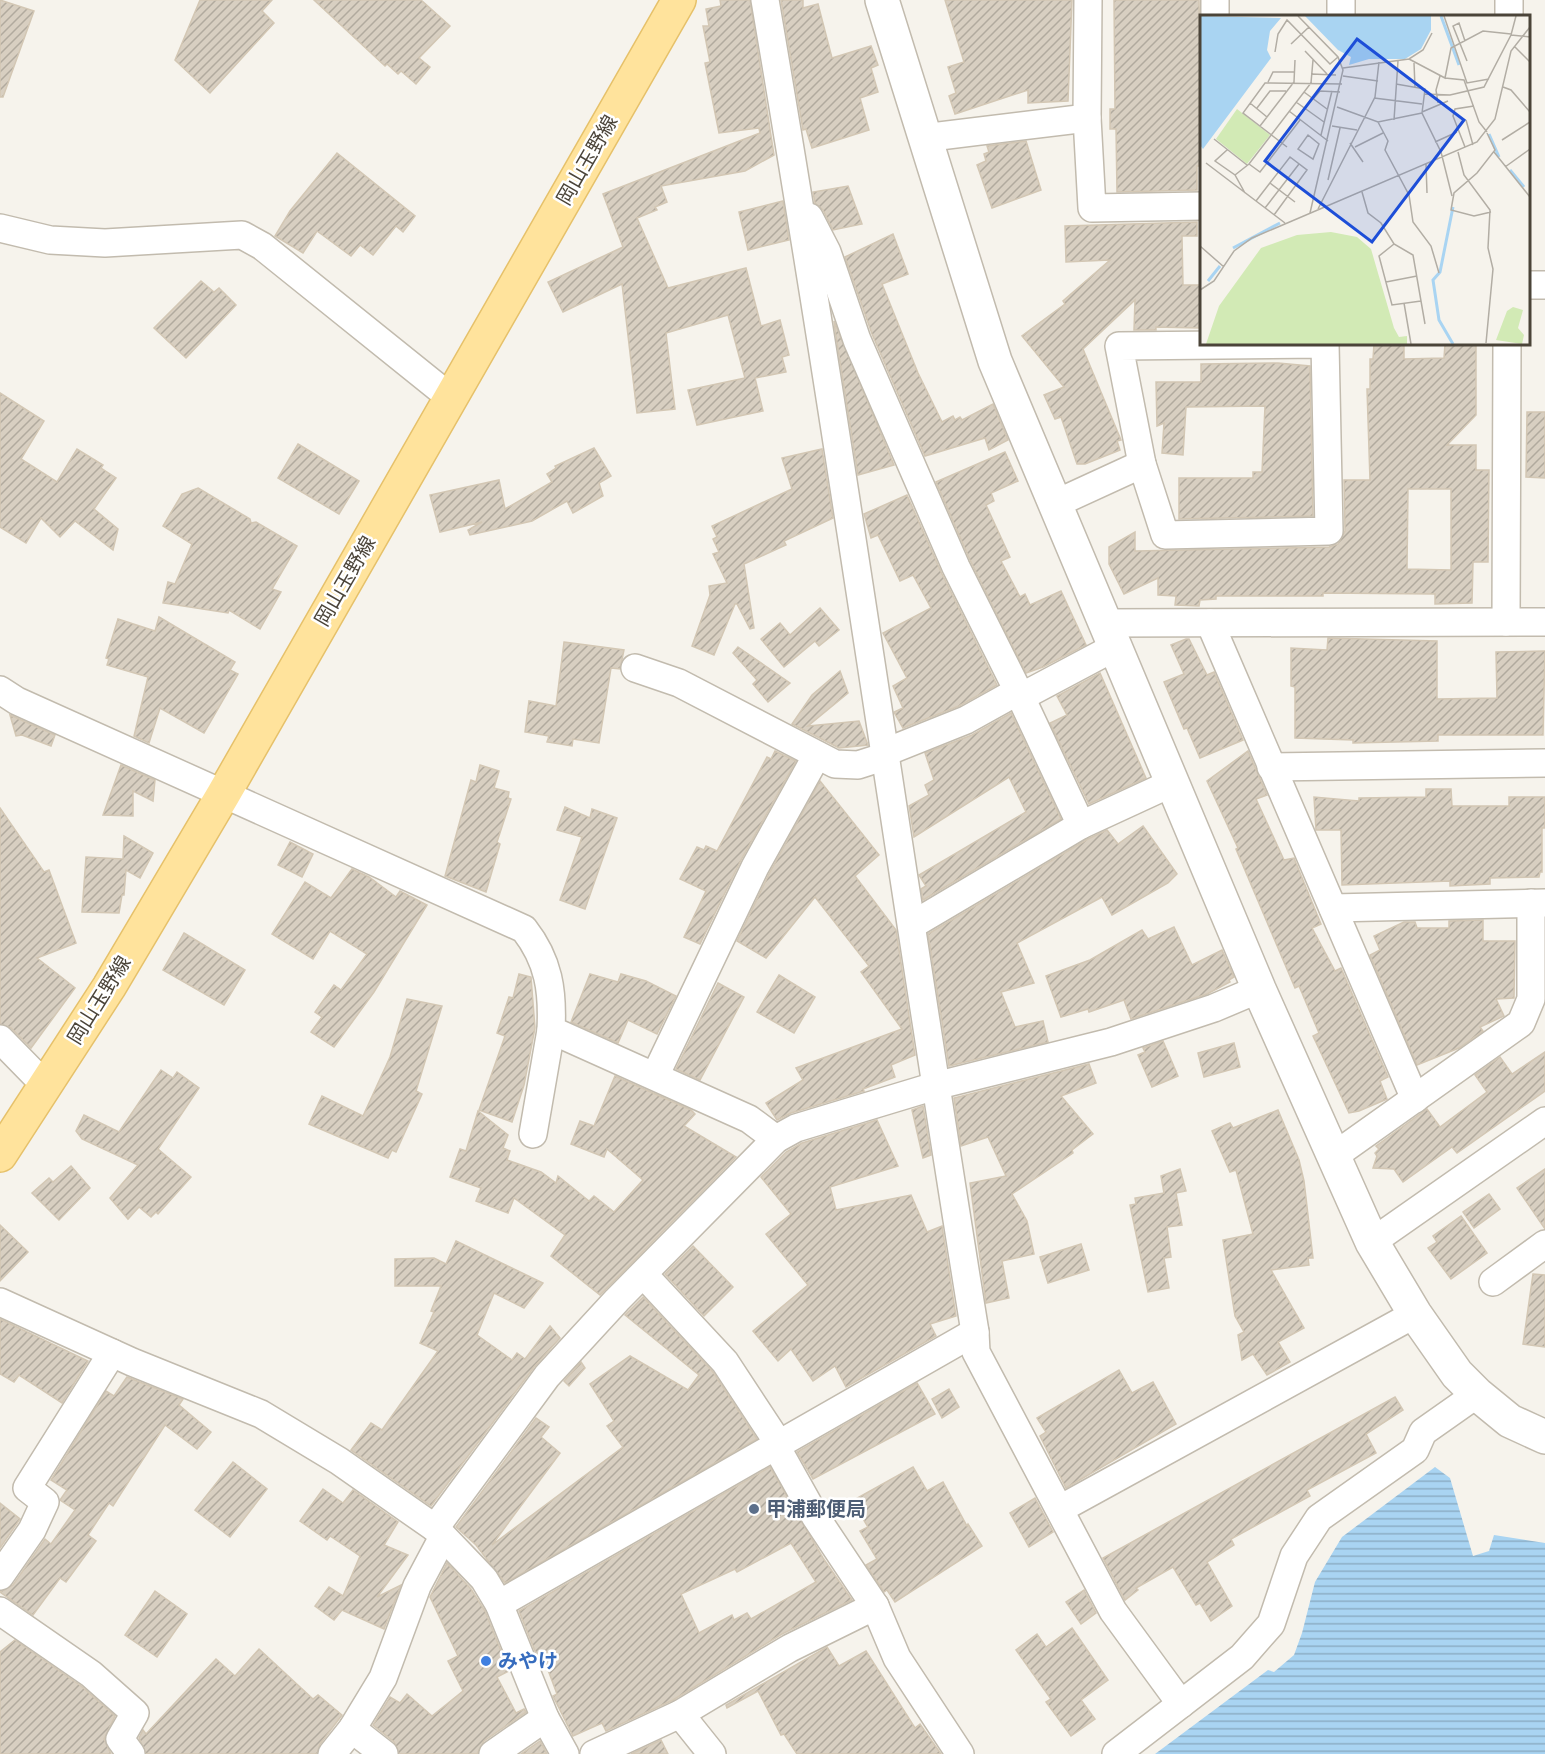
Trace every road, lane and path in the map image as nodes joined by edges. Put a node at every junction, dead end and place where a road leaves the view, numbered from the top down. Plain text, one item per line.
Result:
1 (679, 0) edge
2 (765, 0) edge
3 (882, 0) edge
4 (1088, 0) edge
5 (1087, 118) junction
6 (923, 138) junction
7 (799, 198) junction
8 (1200, 206) edge
9 (0, 228) edge
10 (1222, 345) edge
11 (1325, 345) edge
12 (1507, 345) edge
13 (451, 398) junction
14 (1142, 464) junction
15 (1055, 504) junction
16 (1506, 622) junction
17 (1545, 622) edge
18 (1210, 623) junction
19 (1110, 635) junction
20 (635, 668) dead end
21 (0, 690) edge
22 (1020, 694) junction
23 (886, 754) junction
24 (818, 755) junction
25 (1545, 763) edge
26 (1271, 766) junction
27 (1172, 783) junction
28 (223, 795) junction
29 (1081, 825) junction
30 (1538, 903) edge
31 (1333, 908) junction
32 (912, 926) junction
33 (1259, 989) junction
34 (550, 1030) junction
35 (0, 1039) edge
36 (655, 1076) junction
37 (45, 1085) junction
38 (935, 1086) junction
39 (1415, 1099) junction
40 (1545, 1121) edge
41 (534, 1134) dead end
42 (776, 1139) junction
43 (0, 1155) edge
44 (1334, 1156) junction
45 (1372, 1242) junction
46 (1545, 1244) edge
47 (644, 1275) junction
48 (1493, 1282) dead end
49 (0, 1302) edge
50 (1415, 1314) junction
51 (975, 1332) junction
52 (112, 1353) junction
53 (1477, 1395) junction
54 (1545, 1437) edge
55 (777, 1448) junction
56 (1059, 1509) junction
57 (439, 1532) junction
58 (0, 1576) edge
59 (499, 1604) junction
60 (875, 1606) junction
61 (0, 1611) edge
62 (1181, 1704) junction
63 (680, 1714) junction
64 (545, 1718) junction
65 (352, 1729) junction
66 (130, 1754) edge
67 (332, 1754) edge
68 (384, 1754) edge
69 (493, 1754) edge
70 (565, 1754) edge
71 (594, 1754) edge
72 (712, 1754) edge
73 (960, 1754) edge
74 (1116, 1754) edge

1 - 13 main road, 岡山玉野線
2 - 7 street
3 - 6 street
4 - 5 street
5 - 6 street
5 - 8 street
6 - 15 street
7 - 22 street
7 - 23 street
9 - 13 street
10 - 14 street
11 - 14 street
12 - 16 street
13 - 28 main road, 岡山玉野線
14 - 15 street
15 - 19 street
16 - 17 street
16 - 18 street
18 - 19 street
18 - 26 street
19 - 22 street
19 - 27 street
20 - 24 street
21 - 28 street
22 - 23 street
22 - 29 street
23 - 24 street
23 - 32 street
24 - 36 street
25 - 26 street
26 - 31 street
27 - 29 street
27 - 33 street
28 - 34 street
28 - 37 main road, 岡山玉野線
29 - 32 street
30 - 31 street
30 - 39 street
31 - 39 street
32 - 38 street
33 - 38 street
33 - 44 street
34 - 36 street
34 - 41 street
35 - 37 street
36 - 42 street
37 - 43 main road, 岡山玉野線
38 - 42 street
38 - 51 street
39 - 44 street
40 - 45 street
42 - 47 street
44 - 45 street
45 - 50 street
46 - 48 street
47 - 55 street
47 - 57 street
49 - 52 street
50 - 53 street
50 - 56 street
51 - 55 street
51 - 56 street
52 - 57 street
52 - 58 street
53 - 54 street
53 - 62 street
55 - 59 street
55 - 60 street
56 - 62 street
57 - 59 street
57 - 65 street
59 - 64 street
60 - 63 street
60 - 73 street
61 - 66 street
62 - 74 street
63 - 71 street
63 - 72 street
64 - 69 street
64 - 70 street
65 - 67 street
65 - 68 street

